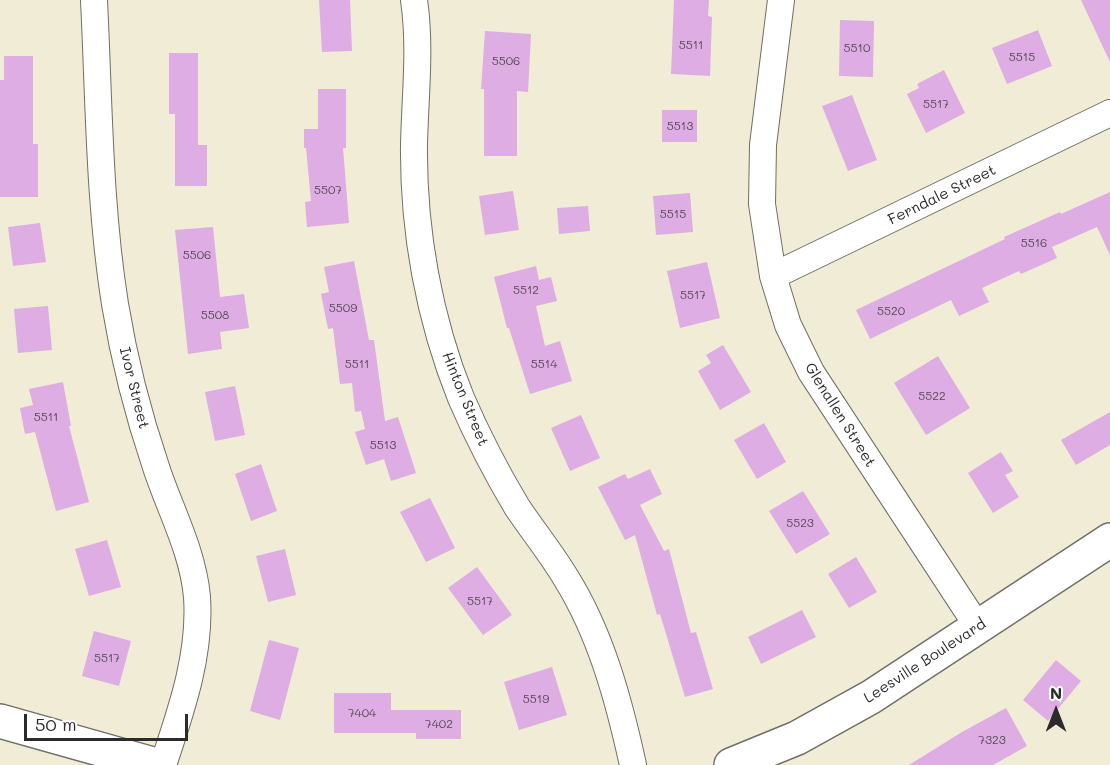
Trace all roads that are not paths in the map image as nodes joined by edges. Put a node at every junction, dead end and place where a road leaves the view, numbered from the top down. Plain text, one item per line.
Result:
1 (94, 0) edge
2 (414, 0) edge
3 (781, 0) edge
4 (1110, 113) edge
5 (773, 276) junction
6 (1110, 540) edge
7 (978, 627) junction
8 (0, 721) edge
9 (156, 765) edge
10 (163, 765) edge
11 (633, 765) edge
12 (731, 765) edge

1 - 10 street, Ivor Street
2 - 11 street, Hinton Street
3 - 5 street, Glenallen Street
4 - 5 street, Ferndale Street
5 - 7 street, Glenallen Street
6 - 7 street, Leesville Boulevard
7 - 12 street, Leesville Boulevard
8 - 9 street

